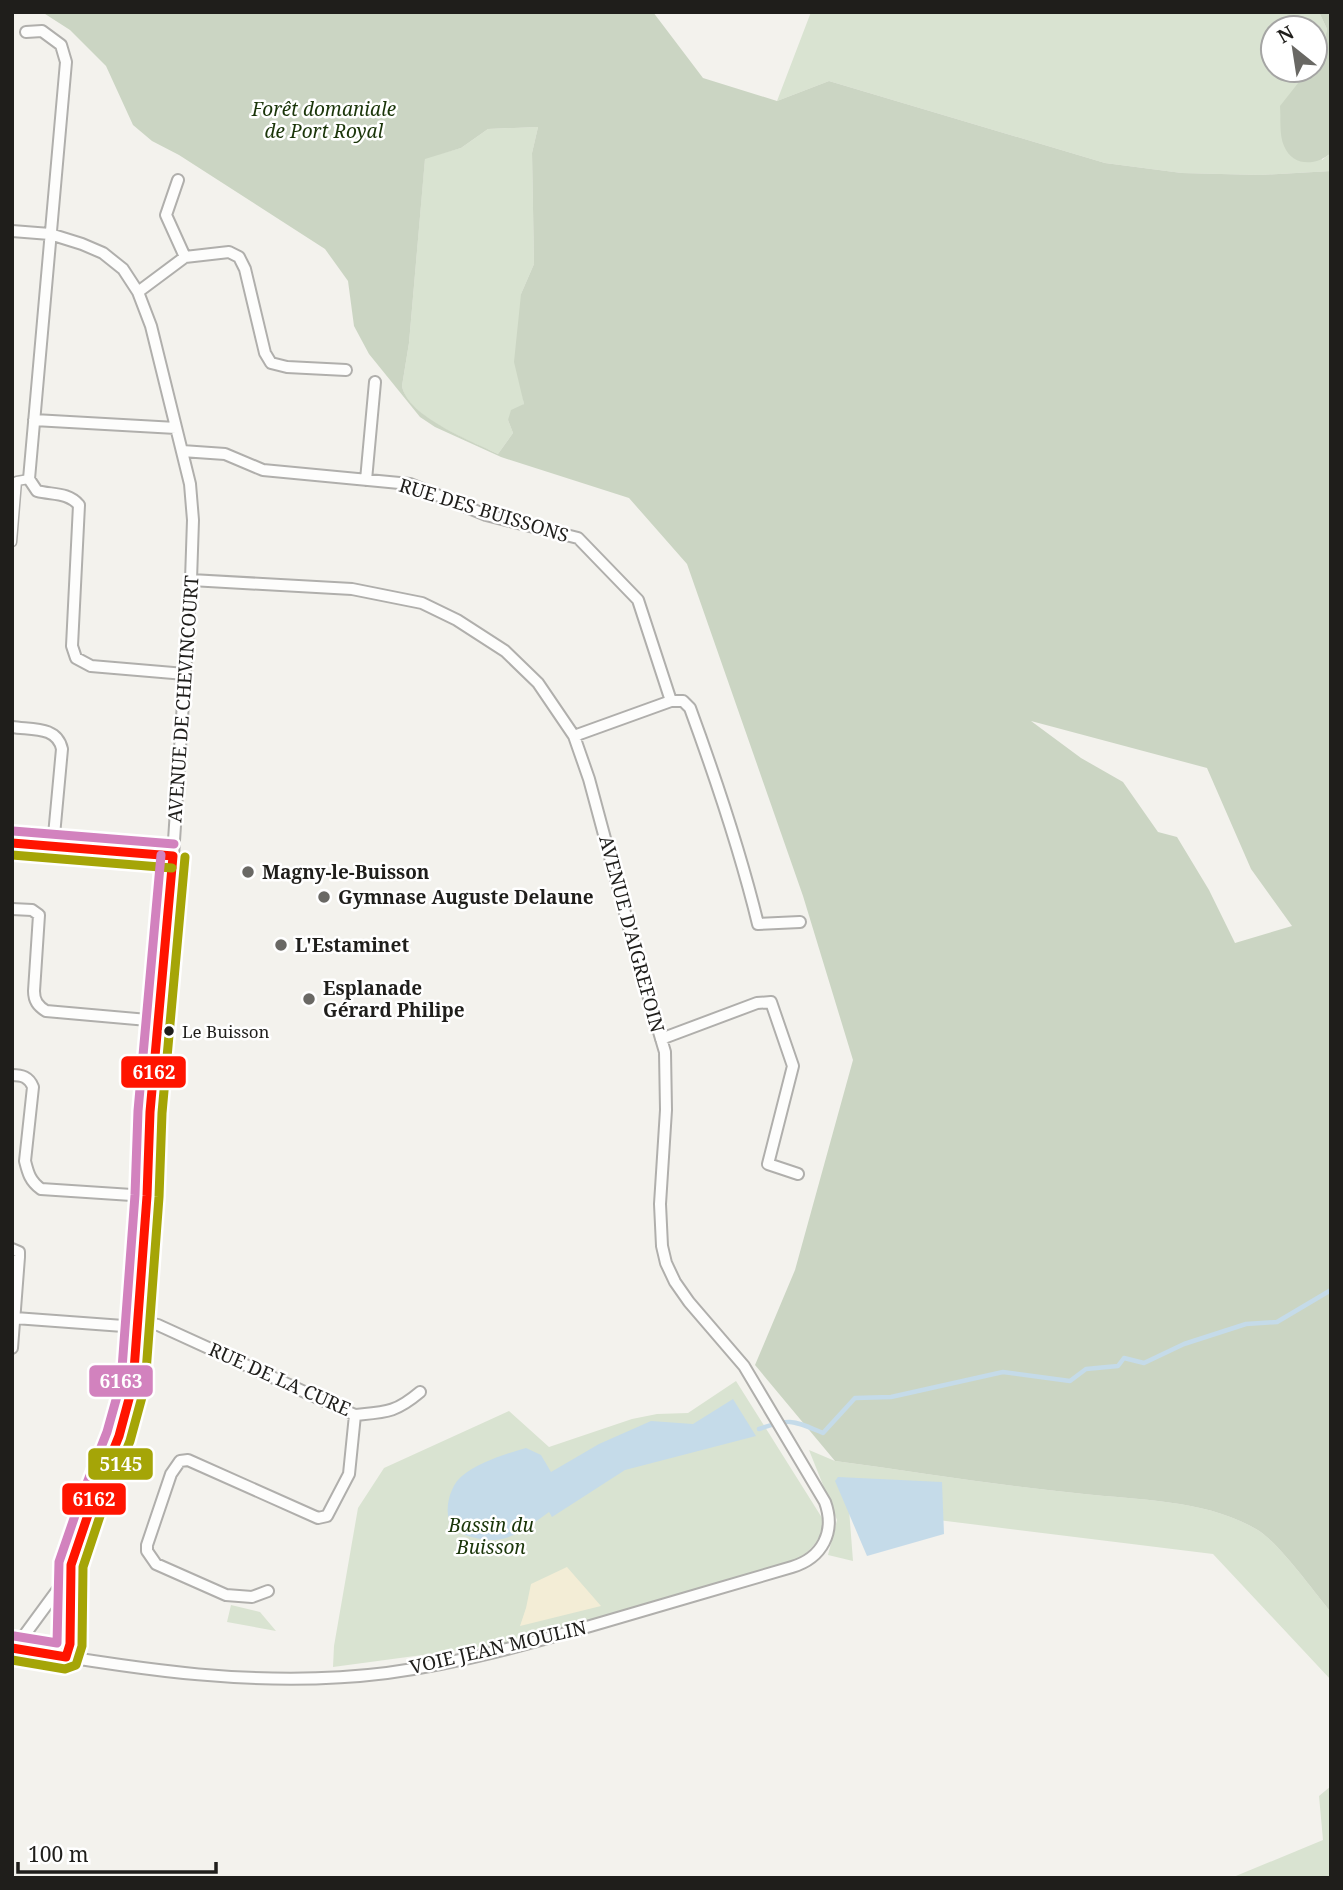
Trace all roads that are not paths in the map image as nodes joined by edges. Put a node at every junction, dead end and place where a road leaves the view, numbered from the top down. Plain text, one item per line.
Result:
1 (26, 32) dead end
2 (178, 180) dead end
3 (12, 231) edge
4 (50, 234) junction
5 (185, 257) junction
6 (138, 292) junction
7 (345, 370) dead end
8 (374, 382) dead end
9 (34, 420) junction
10 (176, 428) junction
11 (182, 451) junction
12 (29, 479) junction
13 (366, 480) junction
14 (12, 542) edge
15 (191, 580) junction
16 (184, 674) junction
17 (671, 701) junction
18 (12, 727) edge
19 (574, 736) junction
20 (12, 843) edge
21 (53, 846) junction
22 (173, 856) junction
23 (12, 909) edge
24 (800, 922) dead end
25 (159, 1021) junction
26 (661, 1039) junction
27 (12, 1075) edge
28 (798, 1174) dead end
29 (147, 1196) junction
30 (12, 1249) edge
31 (15, 1318) junction
32 (137, 1324) junction
33 (12, 1348) edge
34 (420, 1392) dead end
35 (355, 1415) junction
36 (830, 1525) joint
37 (71, 1565) junction
38 (268, 1591) dead end
39 (12, 1646) edge
40 (65, 1657) junction

1 - 4 street
2 - 5 street
3 - 4 street, AVENUE DE CHEVINCOURT
4 - 6 street, AVENUE DE CHEVINCOURT
4 - 9 street
5 - 6 street
5 - 7 street
6 - 10 street, AVENUE DE CHEVINCOURT
8 - 13 street
9 - 10 street
9 - 12 street
10 - 11 street, AVENUE DE CHEVINCOURT
11 - 13 street, RUE DES BUISSONS
11 - 15 street, AVENUE DE CHEVINCOURT
12 - 14 street
12 - 16 street
13 - 17 street, RUE DES BUISSONS
15 - 16 street, AVENUE DE CHEVINCOURT
15 - 19 street, AVENUE D'AIGREFOIN
16 - 22 street, AVENUE DE CHEVINCOURT
17 - 19 street
17 - 24 street
18 - 21 street
19 - 26 street, AVENUE D'AIGREFOIN
20 - 21 street
21 - 22 street
22 - 25 street, AVENUE DE CHEVINCOURT
23 - 25 street
25 - 29 street, AVENUE DE CHEVINCOURT
26 - 28 street
26 - 36 street, AVENUE D'AIGREFOIN
27 - 29 street
29 - 32 street, AVENUE DE CHEVINCOURT
30 - 31 street
31 - 32 street, RUE DE LA CURE
31 - 33 street
32 - 35 street, RUE DE LA CURE
32 - 37 street, AVENUE DE CHEVINCOURT
34 - 35 street, RUE DE LA CURE
35 - 38 street
36 - 40 street, VOIE JEAN MOULIN
37 - 39 street, AVENUE DE CHEVINCOURT
37 - 40 street, AVENUE DE CHEVINCOURT
39 - 40 street, VOIE JEAN MOULIN

